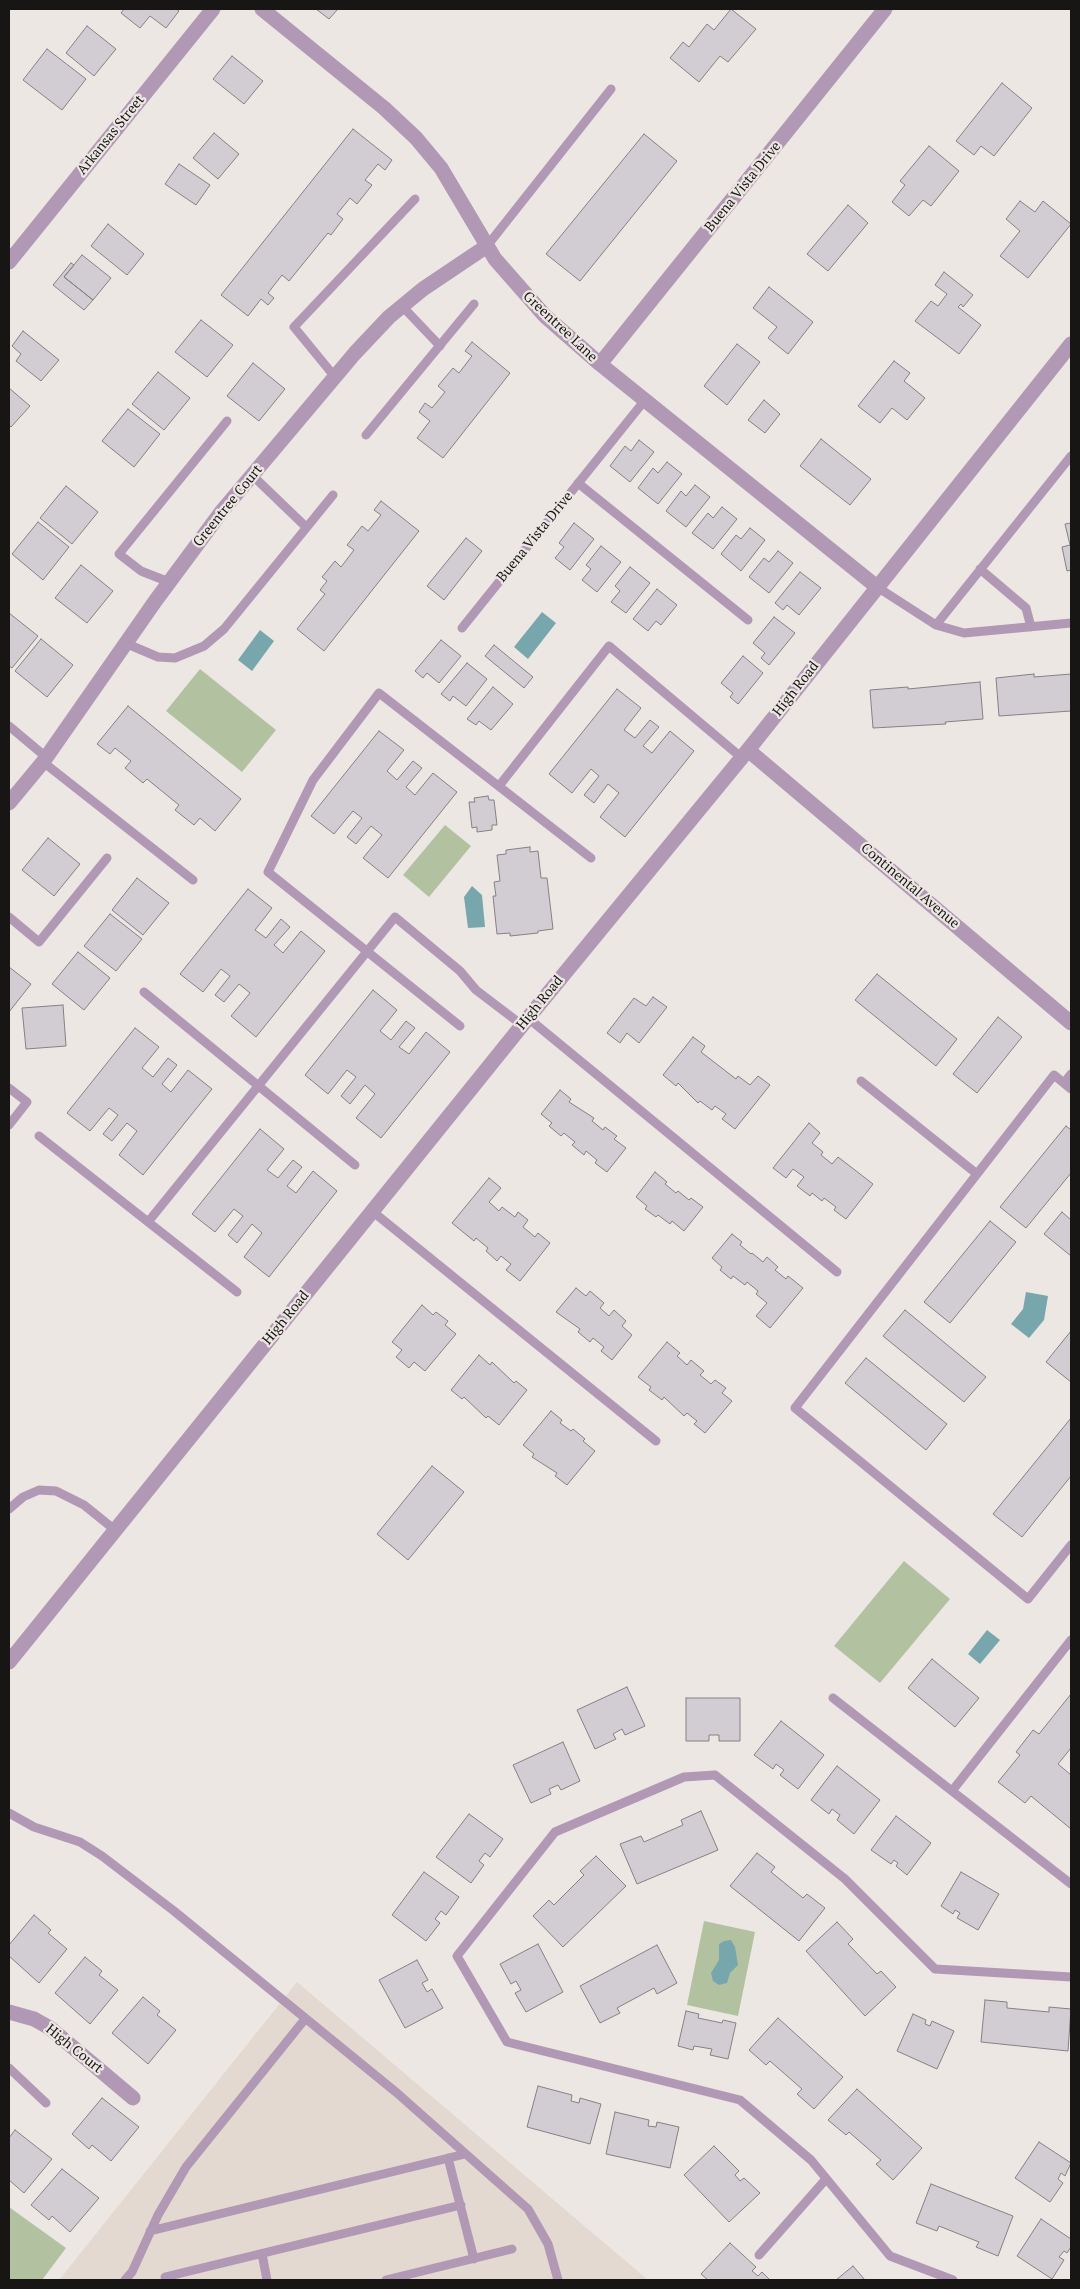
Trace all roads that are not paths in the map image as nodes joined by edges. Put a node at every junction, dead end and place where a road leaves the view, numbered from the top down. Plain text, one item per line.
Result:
1 (213, 9) edge
2 (262, 9) edge
3 (885, 9) edge
4 (610, 89) dead end
5 (415, 200) dead end
6 (487, 246) junction
7 (9, 262) edge
8 (474, 304) dead end
9 (402, 306) junction
10 (1071, 344) edge
11 (440, 346) junction
12 (600, 364) junction
13 (335, 377) junction
14 (645, 400) junction
15 (227, 420) dead end
16 (366, 435) dead end
17 (1071, 456) edge
18 (252, 475) junction
19 (578, 483) junction
20 (333, 494) dead end
21 (306, 527) junction
22 (980, 570) junction
23 (169, 582) junction
24 (877, 587) junction
25 (748, 620) dead end
26 (1071, 623) edge
27 (936, 625) junction
28 (1031, 627) junction
29 (462, 628) dead end
30 (125, 644) junction
31 (9, 726) edge
32 (745, 754) junction
33 (45, 759) junction
34 (499, 786) junction
35 (9, 803) edge
36 (107, 858) dead end
37 (591, 858) dead end
38 (193, 880) dead end
39 (9, 917) edge
40 (367, 952) junction
41 (144, 992) dead end
42 (525, 1022) junction
43 (1071, 1023) edge
44 (460, 1026) dead end
45 (1071, 1074) edge
46 (861, 1081) dead end
47 (1064, 1083) junction
48 (258, 1086) junction
49 (9, 1088) edge
50 (1071, 1089) edge
51 (9, 1125) edge
52 (39, 1136) dead end
53 (355, 1165) dead end
54 (977, 1174) junction
55 (372, 1211) junction
56 (148, 1222) junction
57 (837, 1272) dead end
58 (237, 1292) dead end
59 (656, 1441) dead end
60 (9, 1509) edge
61 (115, 1530) junction
62 (1071, 1545) edge
63 (1071, 1640) edge
64 (9, 1662) edge
65 (833, 1698) dead end
66 (952, 1791) junction
67 (9, 1813) edge
68 (1071, 1884) edge
69 (1071, 1977) edge
70 (9, 2014) edge
71 (305, 2019) junction
72 (9, 2068) edge
73 (133, 2098) dead end
74 (46, 2103) dead end
75 (464, 2154) junction
76 (448, 2158) junction
77 (826, 2179) junction
78 (461, 2205) junction
79 (150, 2231) junction
80 (512, 2249) dead end
81 (262, 2254) junction
82 (759, 2255) dead end
83 (474, 2259) junction
84 (133, 2276) edge
85 (165, 2278) dead end
86 (125, 2280) edge
87 (268, 2280) edge
88 (386, 2280) edge
89 (558, 2280) edge
90 (953, 2280) edge

1 - 7 street, Arkansas Street
2 - 6 street, Greentree Lane
3 - 12 street, Buena Vista Drive
4 - 6 lane
5 - 13 lane
6 - 9 street, Greentree Court
6 - 12 street, Greentree Lane
8 - 11 lane
9 - 11 lane
9 - 13 street, Greentree Court
10 - 24 street, High Road
11 - 16 lane
12 - 14 street, Greentree Lane
13 - 18 street, Greentree Court
14 - 19 lane, Buena Vista Drive
14 - 24 street, Greentree Lane
15 - 23 lane
17 - 22 lane
18 - 21 lane
18 - 23 street, Greentree Court
19 - 25 lane
19 - 29 lane, Buena Vista Drive
20 - 21 lane
21 - 30 lane
22 - 27 lane
22 - 28 lane
23 - 30 street, Greentree Court
24 - 27 lane
24 - 32 street, High Road
26 - 28 lane
27 - 28 lane
30 - 33 street, Greentree Court
31 - 33 lane
32 - 34 lane
32 - 42 street, High Road
32 - 43 street, Continental Avenue
33 - 35 street, Greentree Court
33 - 38 lane
34 - 37 lane
34 - 40 lane
36 - 39 lane
40 - 42 lane
40 - 44 lane
40 - 48 lane
41 - 48 lane
42 - 55 street, High Road
42 - 57 lane
45 - 47 lane
46 - 54 lane
47 - 50 lane
47 - 54 lane
48 - 53 lane
48 - 56 lane
49 - 51 lane
52 - 56 lane
54 - 62 lane
55 - 59 lane
55 - 61 street, High Road
56 - 58 lane
60 - 61 lane
61 - 64 street, High Road
63 - 66 lane
65 - 66 lane
66 - 68 lane
67 - 71 lane
69 - 77 lane
70 - 73 street, High Court
71 - 75 lane
71 - 79 lane
72 - 74 lane
75 - 76 lane
75 - 89 lane
76 - 78 lane
76 - 79 lane
77 - 82 lane
77 - 90 lane
78 - 81 lane
78 - 83 lane
79 - 84 lane
80 - 83 lane
81 - 85 lane
81 - 87 lane
83 - 88 lane
84 - 86 lane

